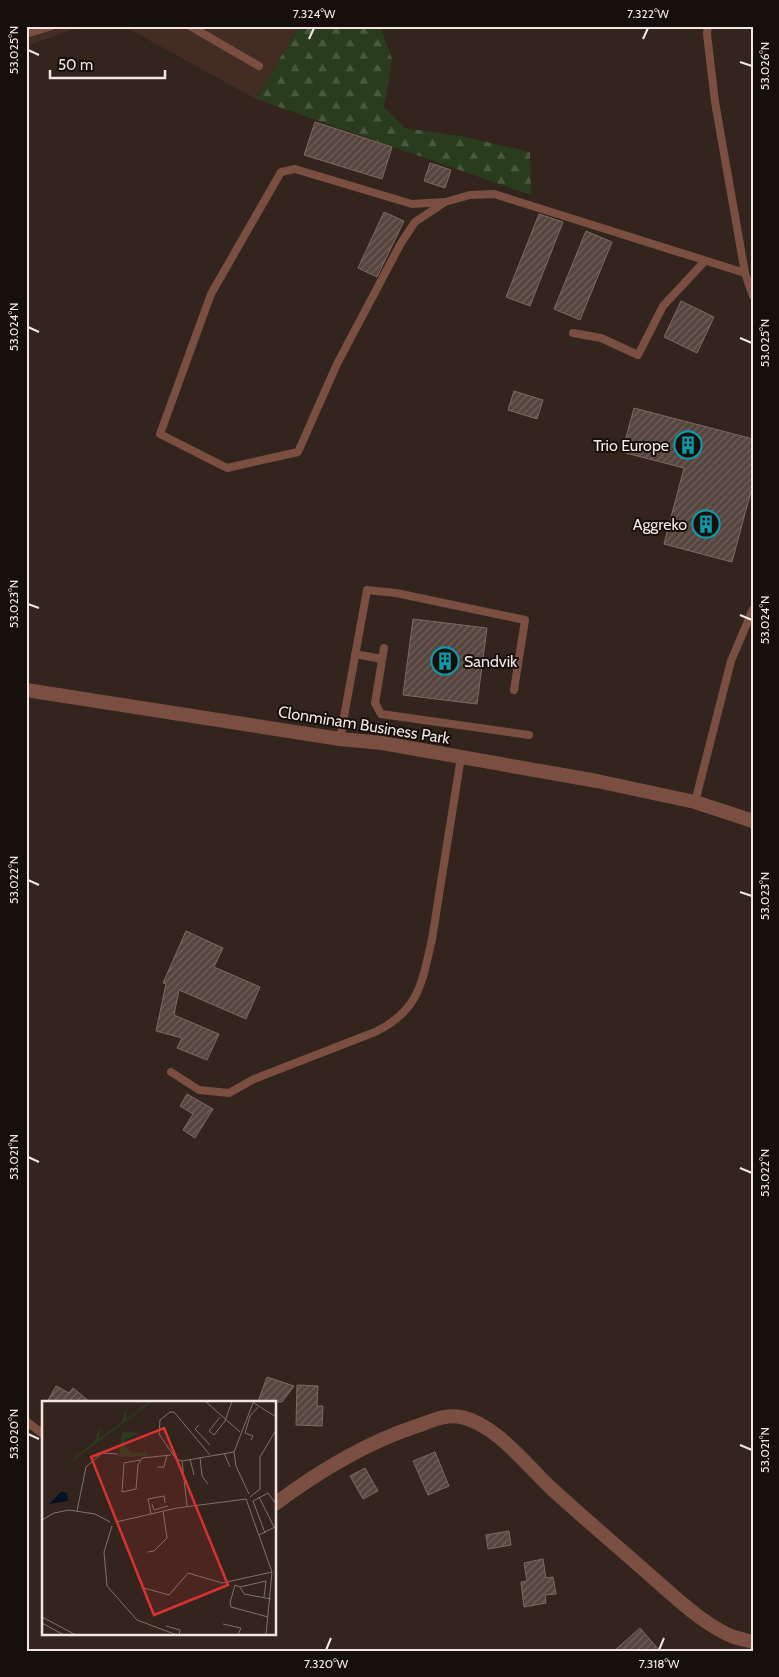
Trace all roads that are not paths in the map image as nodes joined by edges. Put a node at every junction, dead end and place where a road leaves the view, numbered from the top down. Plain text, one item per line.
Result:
1 (52, 26) edge
2 (190, 26) edge
3 (708, 26) edge
4 (26, 34) edge
5 (259, 66) dead end
6 (445, 202) junction
7 (705, 261) junction
8 (745, 273) junction
9 (753, 296) edge
10 (573, 333) dead end
11 (753, 609) edge
12 (384, 648) dead end
13 (355, 654) junction
14 (382, 658) junction
15 (26, 690) edge
16 (514, 690) dead end
17 (529, 735) dead end
18 (340, 739) junction
19 (461, 757) junction
20 (696, 802) junction
21 (753, 821) edge
22 (171, 1072) dead end
23 (26, 1421) edge
24 (42, 1433) edge
25 (276, 1503) edge
26 (753, 1642) edge

1 - 4 lane
2 - 5 lane
3 - 8 lane
6 - 6 lane
6 - 7 lane
7 - 8 lane
7 - 10 lane
8 - 9 lane
11 - 20 lane
12 - 14 lane
13 - 14 lane
13 - 16 lane
13 - 18 lane
14 - 17 lane
15 - 18 street, Clonminam Business Park
18 - 19 street, Clonminam Business Park
19 - 20 street, Clonminam Business Park
19 - 22 lane
20 - 21 street, Clonminam Business Park
23 - 24 lane
25 - 26 street

